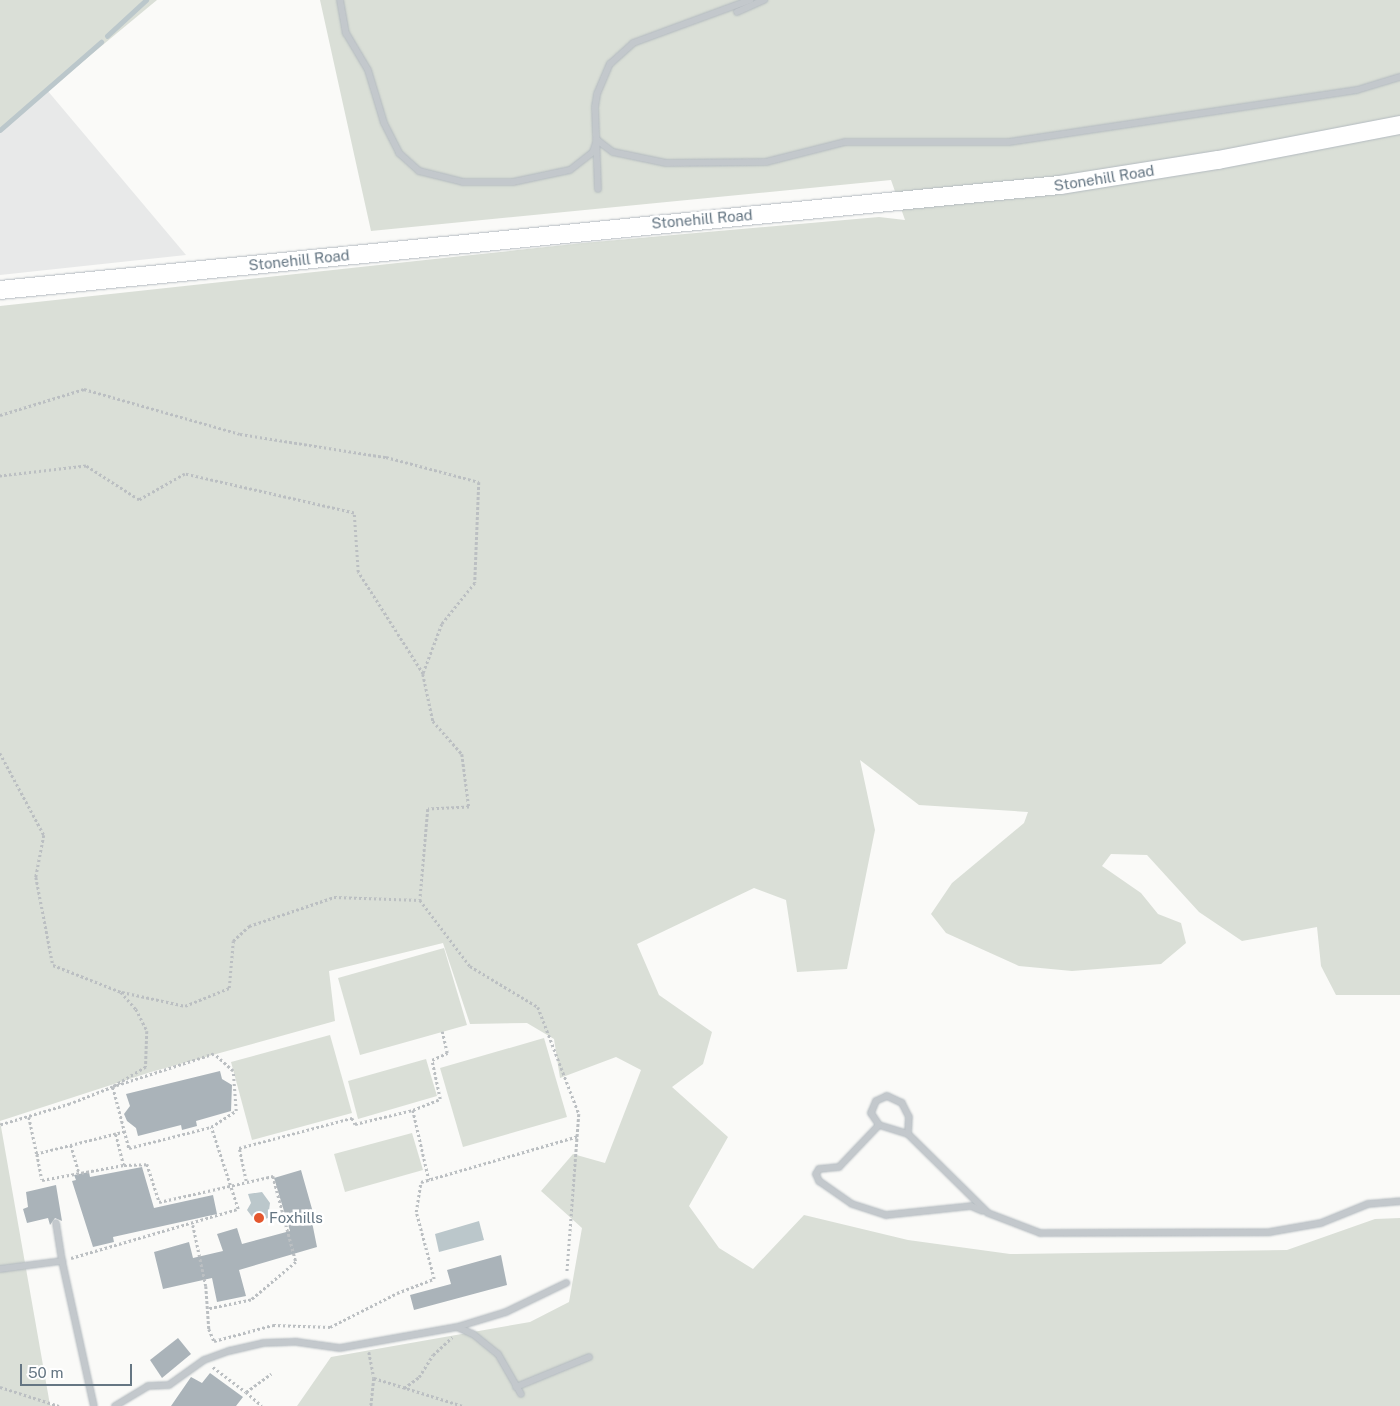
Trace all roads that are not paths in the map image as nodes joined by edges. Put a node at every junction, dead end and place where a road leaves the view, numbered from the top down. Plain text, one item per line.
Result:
1 (340, 0) edge
2 (750, 0) edge
3 (764, 0) edge
4 (737, 12) dead end
5 (1400, 77) edge
6 (1400, 125) edge
7 (597, 140) junction
8 (598, 188) dead end
9 (0, 290) edge
10 (879, 1125) junction
11 (908, 1134) junction
12 (1400, 1201) edge
13 (988, 1214) junction
14 (56, 1223) dead end
15 (62, 1261) junction
16 (0, 1269) edge
17 (566, 1283) road end
18 (457, 1327) junction
19 (589, 1358) dead end
20 (516, 1387) junction
21 (520, 1394) dead end
22 (94, 1406) edge
23 (115, 1406) edge

1 - 7 lane
2 - 7 lane
3 - 4 lane
5 - 7 lane
6 - 9 street, Stonehill Road
7 - 8 lane
10 - 11 lane
10 - 11 lane
10 - 13 lane
11 - 13 lane
12 - 13 lane
14 - 15 lane
15 - 16 lane
15 - 22 lane
17 - 18 lane
18 - 20 lane
18 - 23 lane
19 - 20 lane
20 - 21 lane

